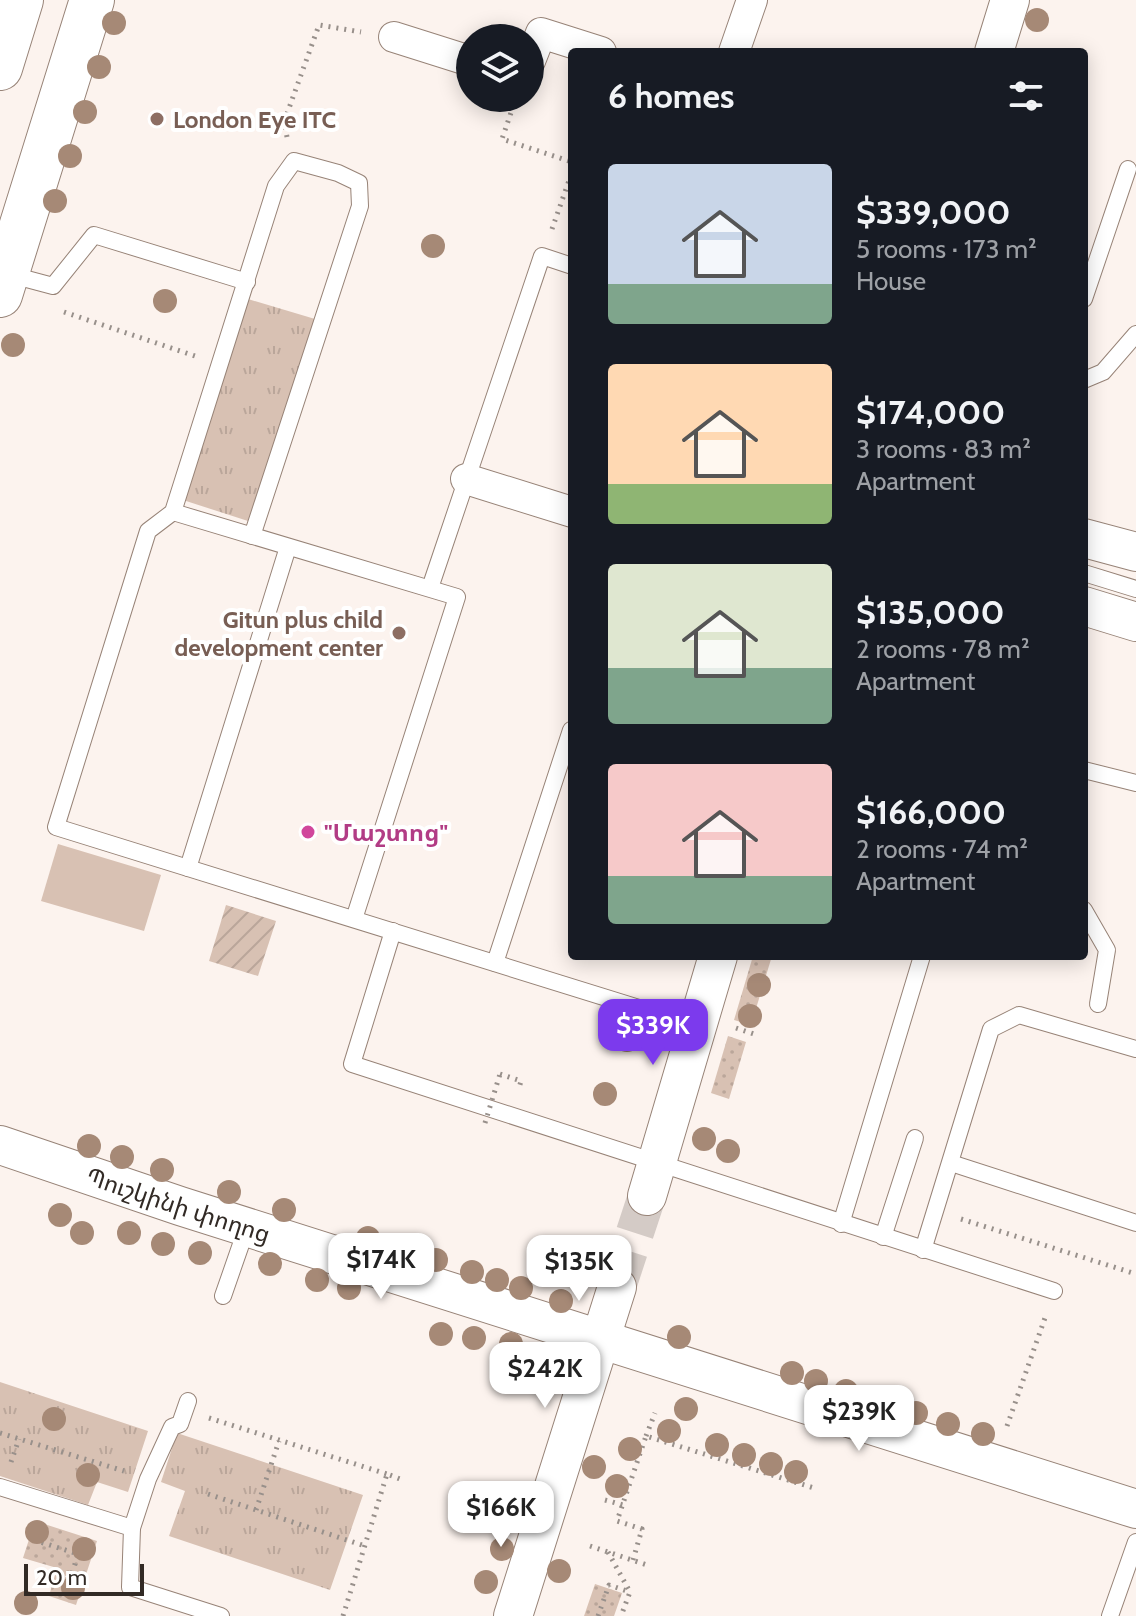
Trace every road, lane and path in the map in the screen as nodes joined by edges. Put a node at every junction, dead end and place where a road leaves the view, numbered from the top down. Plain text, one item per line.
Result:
1 (92, 0) edge
2 (752, 0) edge
3 (1010, 0) edge
4 (544, 34) edge
5 (394, 37) joint
6 (588, 48) edge
7 (735, 48) edge
8 (995, 48) edge
9 (456, 57) edge
10 (511, 112) edge
11 (294, 161) junction
12 (568, 161) edge
13 (1128, 169) dead end
14 (568, 183) edge
15 (542, 256) junction
16 (568, 265) edge
17 (247, 282) junction
18 (3, 284) edge
19 (1088, 287) edge
20 (63, 312) dead end
21 (1136, 334) edge
22 (221, 365) junction
23 (1088, 378) edge
24 (466, 479) junction
25 (568, 511) edge
26 (173, 512) junction
27 (252, 536) junction
28 (1088, 539) edge
29 (288, 547) junction
30 (1136, 552) edge
31 (1088, 574) edge
32 (430, 588) junction
33 (1136, 589) edge
34 (1088, 607) edge
35 (1136, 622) edge
36 (568, 739) edge
37 (1088, 771) edge
38 (1136, 783) edge
39 (188, 868) junction
40 (1088, 917) edge
41 (354, 919) junction
42 (393, 931) junction
43 (717, 960) edge
44 (921, 960) edge
45 (495, 963) junction
46 (1098, 1004) dead end
47 (697, 1026) junction
48 (1136, 1049) edge
49 (521, 1081) dead end
50 (485, 1123) dead end
51 (915, 1138) dead end
52 (0, 1145) edge
53 (951, 1163) junction
54 (652, 1180) junction
55 (936, 1211) junction
56 (1136, 1223) edge
57 (841, 1224) junction
58 (248, 1226) junction
59 (883, 1237) junction
60 (923, 1250) junction
61 (1136, 1274) edge
62 (617, 1287) tunnel mouth
63 (1054, 1291) joint
64 (223, 1296) dead end
65 (601, 1338) junction
66 (186, 1406) joint
67 (655, 1413) dead end
68 (1005, 1431) dead end
69 (0, 1433) edge
70 (646, 1436) junction
71 (279, 1441) junction
72 (387, 1474) junction
73 (148, 1479) junction
74 (400, 1479) dead end
75 (0, 1487) edge
76 (814, 1488) dead end
77 (208, 1494) dead end
78 (605, 1500) dead end
79 (477, 1502) dead end
80 (623, 1505) junction
81 (496, 1508) dead end
82 (1136, 1509) edge
83 (256, 1510) junction
84 (132, 1528) junction
85 (34, 1540) dead end
86 (1136, 1542) edge
87 (365, 1546) junction
88 (590, 1546) dead end
89 (608, 1552) junction
90 (633, 1560) junction
91 (647, 1565) dead end
92 (67, 1590) dead end
93 (630, 1592) junction
94 (221, 1616) edge
95 (343, 1616) edge
96 (513, 1616) edge
97 (598, 1616) edge
98 (621, 1616) edge
99 (1110, 1616) edge

1 - 18 highway
2 - 7 street
3 - 8 street
4 - 6 street
5 - 9 street
5 - 11 path
10 - 12 path
11 - 17 lane
11 - 27 lane
13 - 19 lane
14 - 15 path
15 - 16 lane
15 - 24 lane
17 - 18 lane
17 - 22 lane
20 - 22 path
21 - 23 lane
22 - 26 lane
24 - 25 street
24 - 32 lane
26 - 27 lane
26 - 39 lane
27 - 29 lane
28 - 30 street
29 - 32 lane
29 - 39 lane
31 - 33 lane
32 - 41 lane
34 - 35 street
36 - 45 lane
37 - 38 lane
39 - 41 lane
40 - 46 lane
41 - 42 lane
42 - 45 lane
42 - 54 lane
43 - 47 street
44 - 57 lane
45 - 47 lane
47 - 54 street
48 - 53 lane
49 - 50 path, bridge
51 - 59 lane
52 - 58 street, Պուշկինի փողոց
53 - 55 lane
53 - 56 lane
54 - 57 lane
55 - 60 lane
55 - 61 path
57 - 59 lane
58 - 64 lane
58 - 65 street, Պուշկինի փողոց
59 - 60 lane
60 - 63 lane
62 - 65 street
63 - 68 path
65 - 82 street, Պուշկինի փողոց
65 - 96 street
66 - 71 path
66 - 73 lane
67 - 70 path
69 - 73 path
70 - 76 path
70 - 80 path
71 - 72 path
71 - 83 path
72 - 74 path
72 - 87 path
73 - 84 lane
75 - 84 lane
77 - 83 path
78 - 80 path
79 - 81 path
80 - 90 path
83 - 87 path
84 - 94 lane
85 - 92 path
86 - 99 lane
87 - 95 path
88 - 89 path
89 - 90 path
89 - 93 path
90 - 91 path
93 - 97 path
93 - 98 path

